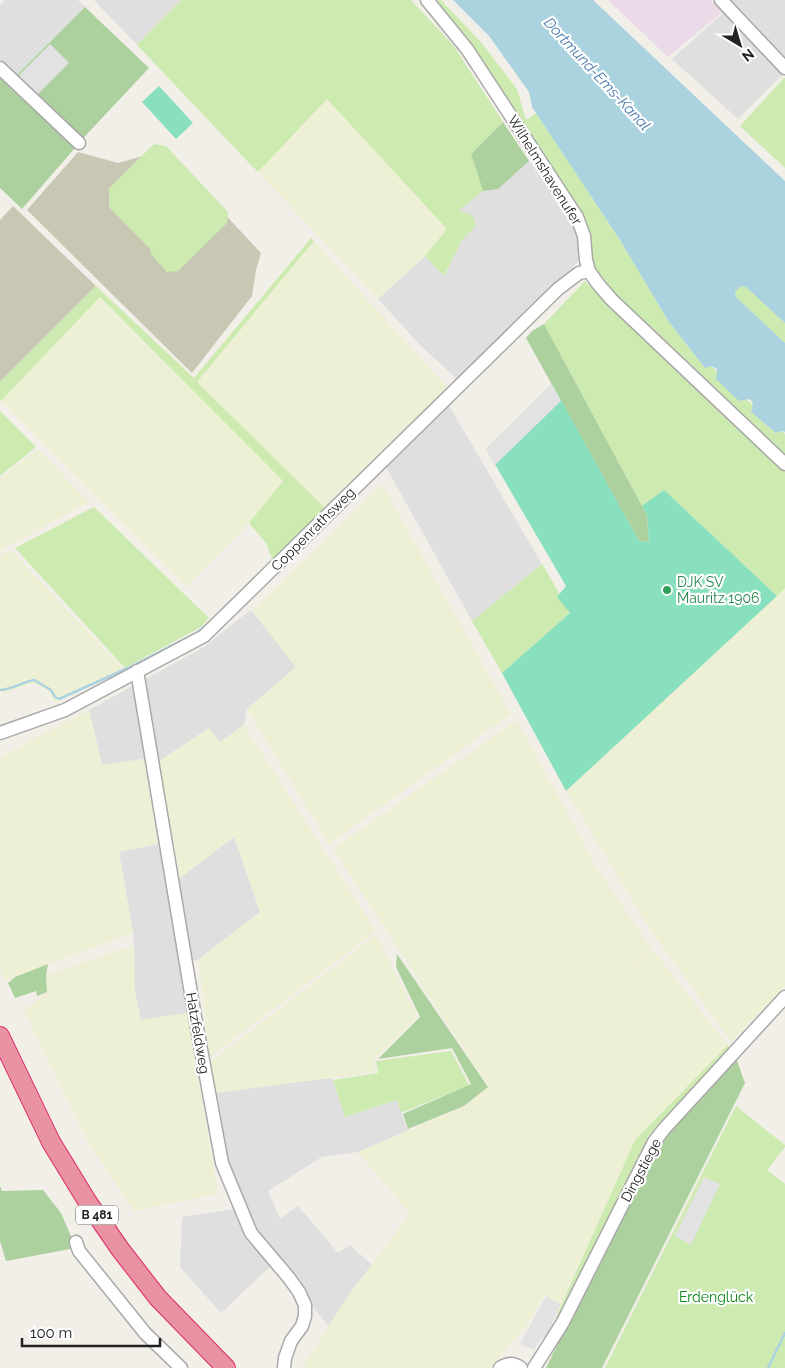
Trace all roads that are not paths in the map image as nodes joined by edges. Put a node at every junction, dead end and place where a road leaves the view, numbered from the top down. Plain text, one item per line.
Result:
1 (427, 0) edge
2 (721, 0) edge
3 (0, 68) edge
4 (785, 68) edge
5 (79, 143) dead end
6 (588, 271) junction
7 (785, 464) edge
8 (137, 671) junction
9 (0, 733) edge
10 (785, 997) edge
11 (0, 1036) edge
12 (76, 1242) dead end
13 (181, 1368) edge
14 (226, 1368) edge
15 (284, 1368) edge
16 (500, 1368) edge
17 (521, 1368) edge
18 (534, 1368) edge

1 - 6 street, Wilhelmshavenufer
2 - 4 street
3 - 5 street
6 - 7 street
6 - 8 street, Coppenrathsweg
8 - 9 street, Coppenrathsweg
8 - 15 street, Hatzfeldweg
10 - 18 street, Dingstiege
11 - 14 highway, B 481
12 - 13 street
16 - 17 street

